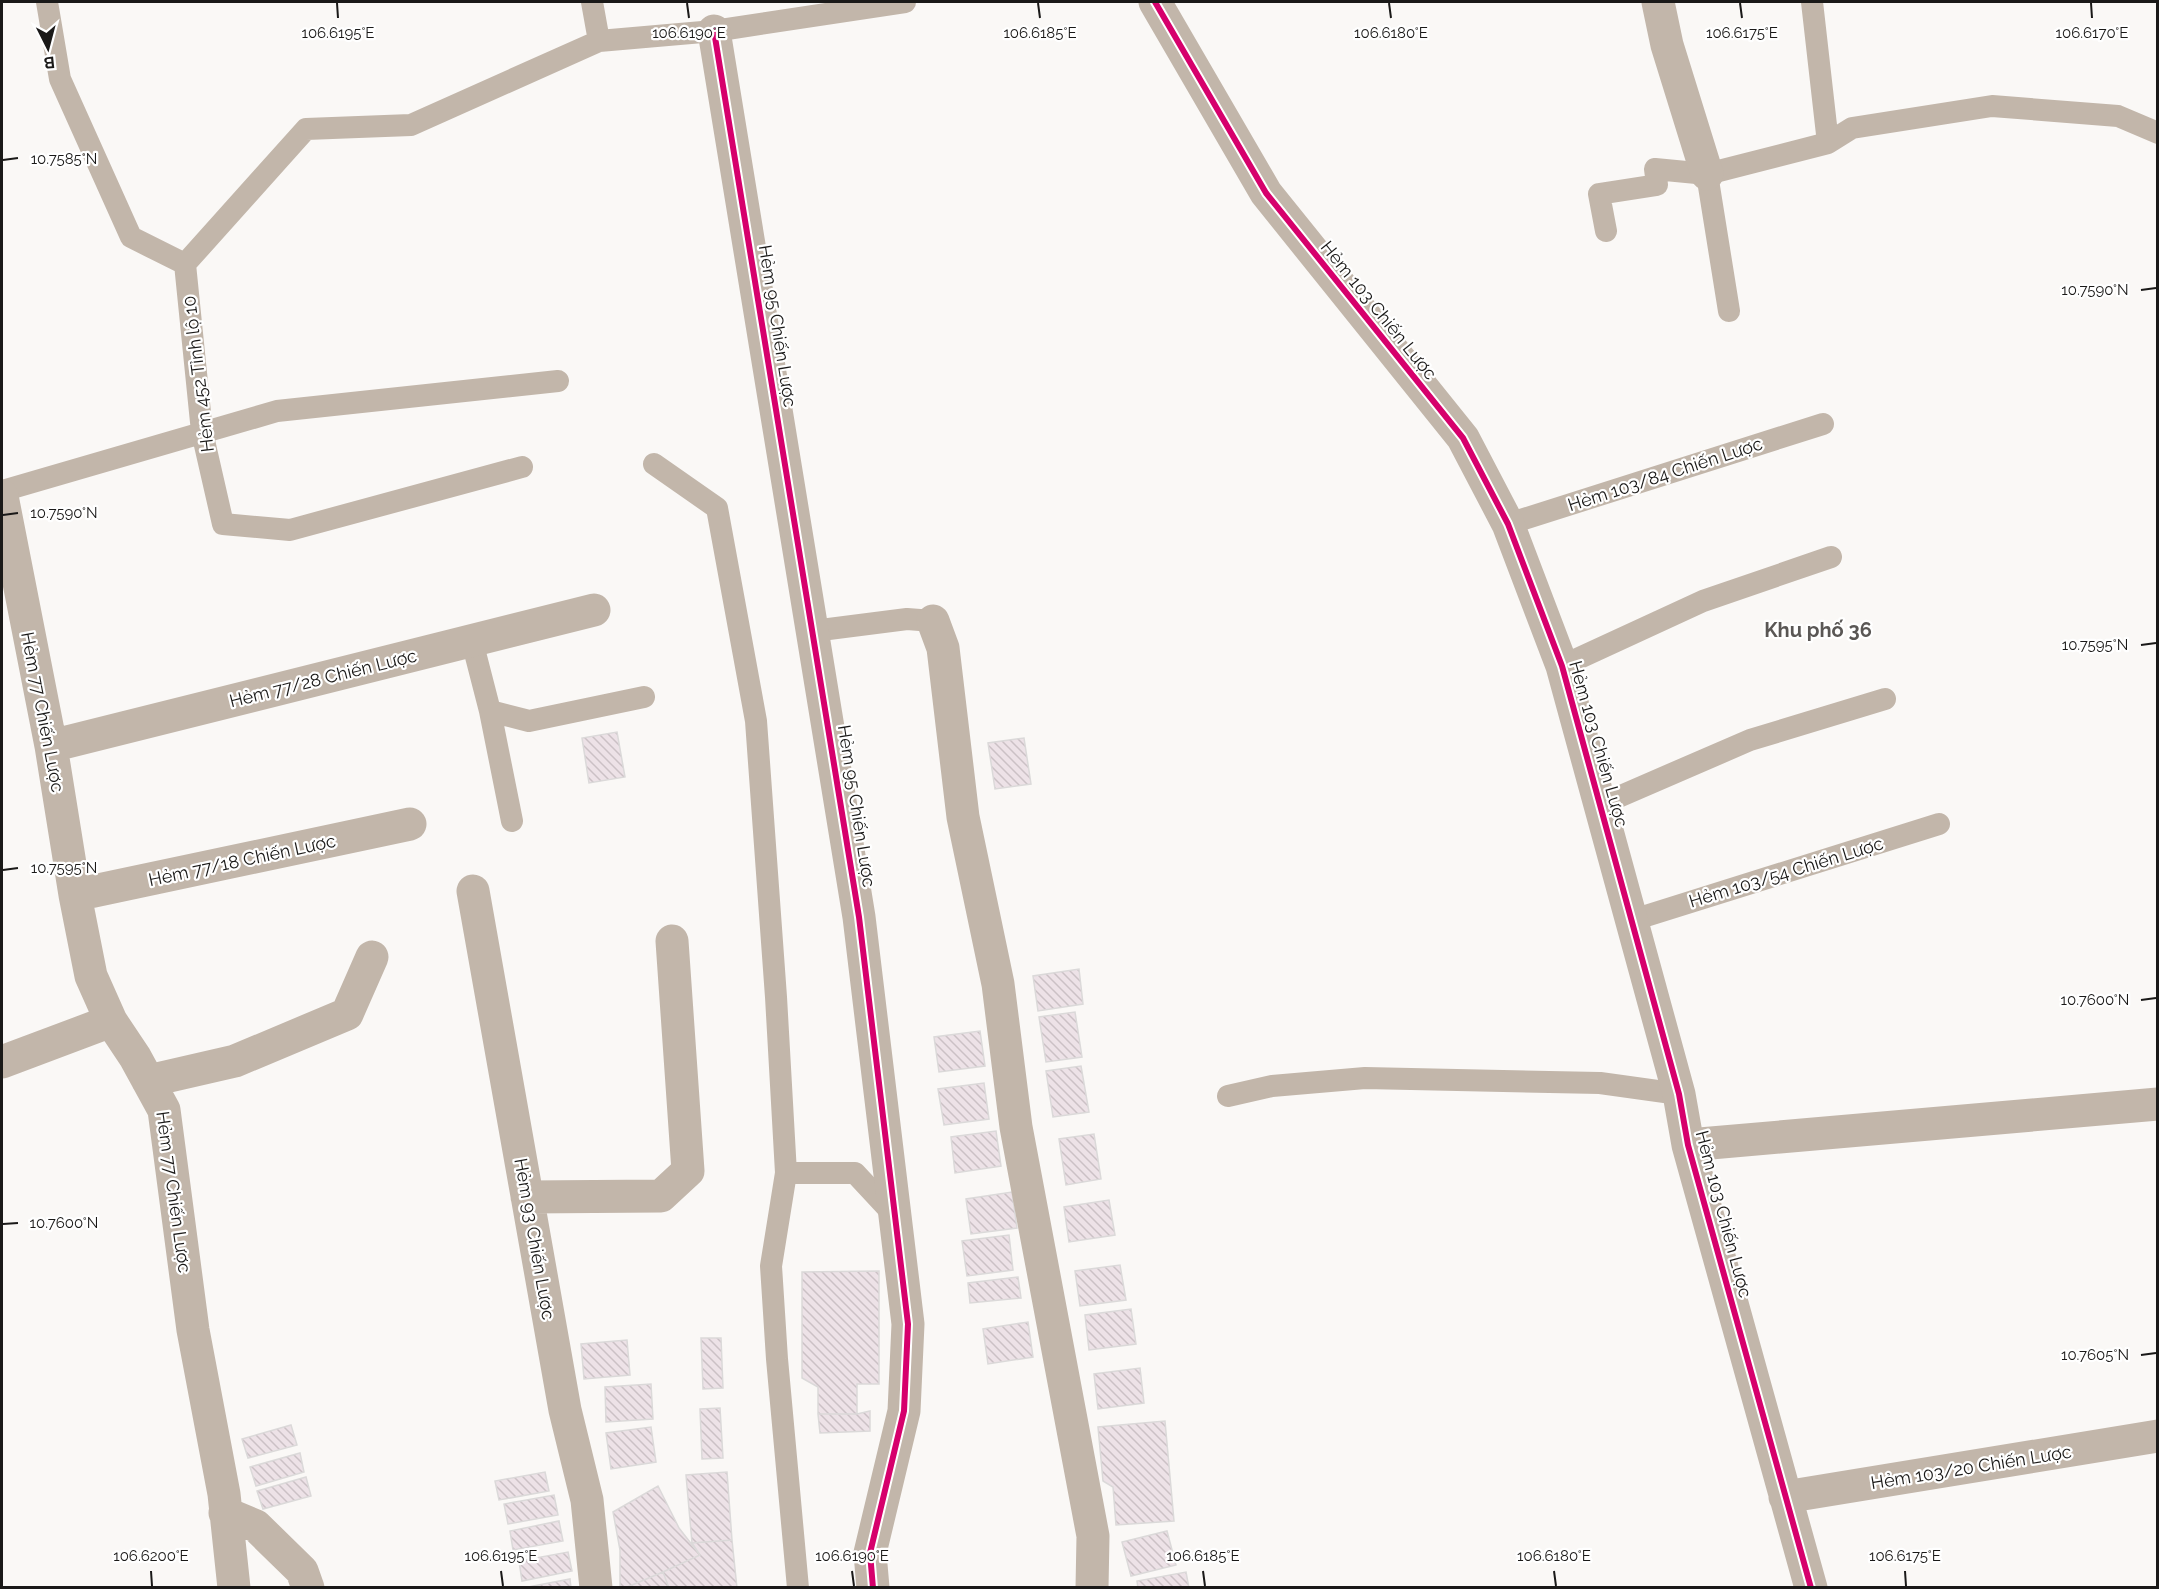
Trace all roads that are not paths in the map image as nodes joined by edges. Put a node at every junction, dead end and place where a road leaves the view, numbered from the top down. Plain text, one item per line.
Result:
1 (47, 2) edge
2 (592, 2) edge
3 (905, 2) edge
4 (1155, 2) edge
5 (1658, 2) edge
6 (1812, 2) edge
7 (714, 31) junction
8 (599, 40) junction
9 (2157, 133) edge
10 (1828, 143) junction
11 (1707, 174) junction
12 (1606, 231) dead end
13 (185, 264) junction
14 (1729, 311) dead end
15 (558, 381) dead end
16 (1823, 424) dead end
17 (202, 432) junction
18 (654, 464) dead end
19 (522, 467) dead end
20 (2, 494) edge
21 (1508, 524) junction
22 (1831, 557) dead end
23 (594, 610) dead end
24 (933, 621) joint
25 (813, 631) junction
26 (472, 641) junction
27 (1562, 666) junction
28 (644, 697) dead end
29 (1885, 699) dead end
30 (490, 711) junction
31 (51, 746) junction
32 (1600, 805) junction
33 (512, 821) dead end
34 (410, 824) dead end
35 (1939, 824) dead end
36 (473, 891) dead end
37 (75, 895) junction
38 (1633, 920) junction
39 (672, 941) dead end
40 (372, 957) dead end
41 (111, 1022) junction
42 (2, 1062) edge
43 (148, 1081) junction
44 (1679, 1094) junction
45 (1228, 1096) dead end
46 (2157, 1104) edge
47 (1688, 1145) junction
48 (786, 1173) junction
49 (527, 1197) junction
50 (895, 1216) junction
51 (2157, 1436) edge
52 (1785, 1497) junction
53 (225, 1513) junction
54 (234, 1587) edge
55 (308, 1587) edge
56 (596, 1587) edge
57 (798, 1587) edge
58 (873, 1587) edge
59 (1092, 1587) edge
60 (1811, 1587) edge

1 - 13 lane
2 - 8 lane
3 - 7 lane
4 - 21 street, Hẻm 103 Chiến Lược
5 - 11 street
6 - 10 lane
7 - 8 lane
7 - 25 street, Hẻm 95 Chiến Lược
8 - 13 lane
9 - 10 lane
10 - 11 lane
11 - 12 lane
11 - 14 lane
13 - 17 lane, Hẻm 452 Tỉnh lộ 10
15 - 17 lane
16 - 21 lane, Hẻm 103/84 Chiến Lược
17 - 19 lane, Hẻm 452 Tỉnh lộ 10
17 - 20 lane
18 - 48 lane
20 - 31 street, Hẻm 77 Chiến Lược
21 - 27 street, Hẻm 103 Chiến Lược
22 - 27 lane
23 - 26 street, Hẻm 77/28 Chiến Lược
24 - 25 lane
24 - 59 street
25 - 50 street, Hẻm 95 Chiến Lược
26 - 30 lane
26 - 31 street, Hẻm 77/28 Chiến Lược
27 - 32 street, Hẻm 103 Chiến Lược
28 - 30 lane
29 - 32 lane
30 - 33 lane
31 - 37 street, Hẻm 77 Chiến Lược
32 - 38 street, Hẻm 103 Chiến Lược
34 - 37 street, Hẻm 77/18 Chiến Lược
35 - 38 lane, Hẻm 103/54 Chiến Lược
36 - 49 street, Hẻm 93 Chiến Lược
37 - 41 street, Hẻm 77 Chiến Lược
38 - 44 street, Hẻm 103 Chiến Lược
39 - 49 street
40 - 43 street
41 - 42 street
41 - 43 street, Hẻm 77 Chiến Lược
43 - 53 street, Hẻm 77 Chiến Lược
44 - 45 lane
44 - 47 street, Hẻm 103 Chiến Lược
46 - 47 street
47 - 52 street, Hẻm 103 Chiến Lược
48 - 50 lane
48 - 57 lane
49 - 56 street, Hẻm 93 Chiến Lược
50 - 58 street, Hẻm 95 Chiến Lược
51 - 52 street, Hẻm 103/20 Chiến Lược
52 - 60 street, Hẻm 103 Chiến Lược
53 - 54 street, Hẻm 77 Chiến Lược
53 - 55 street

